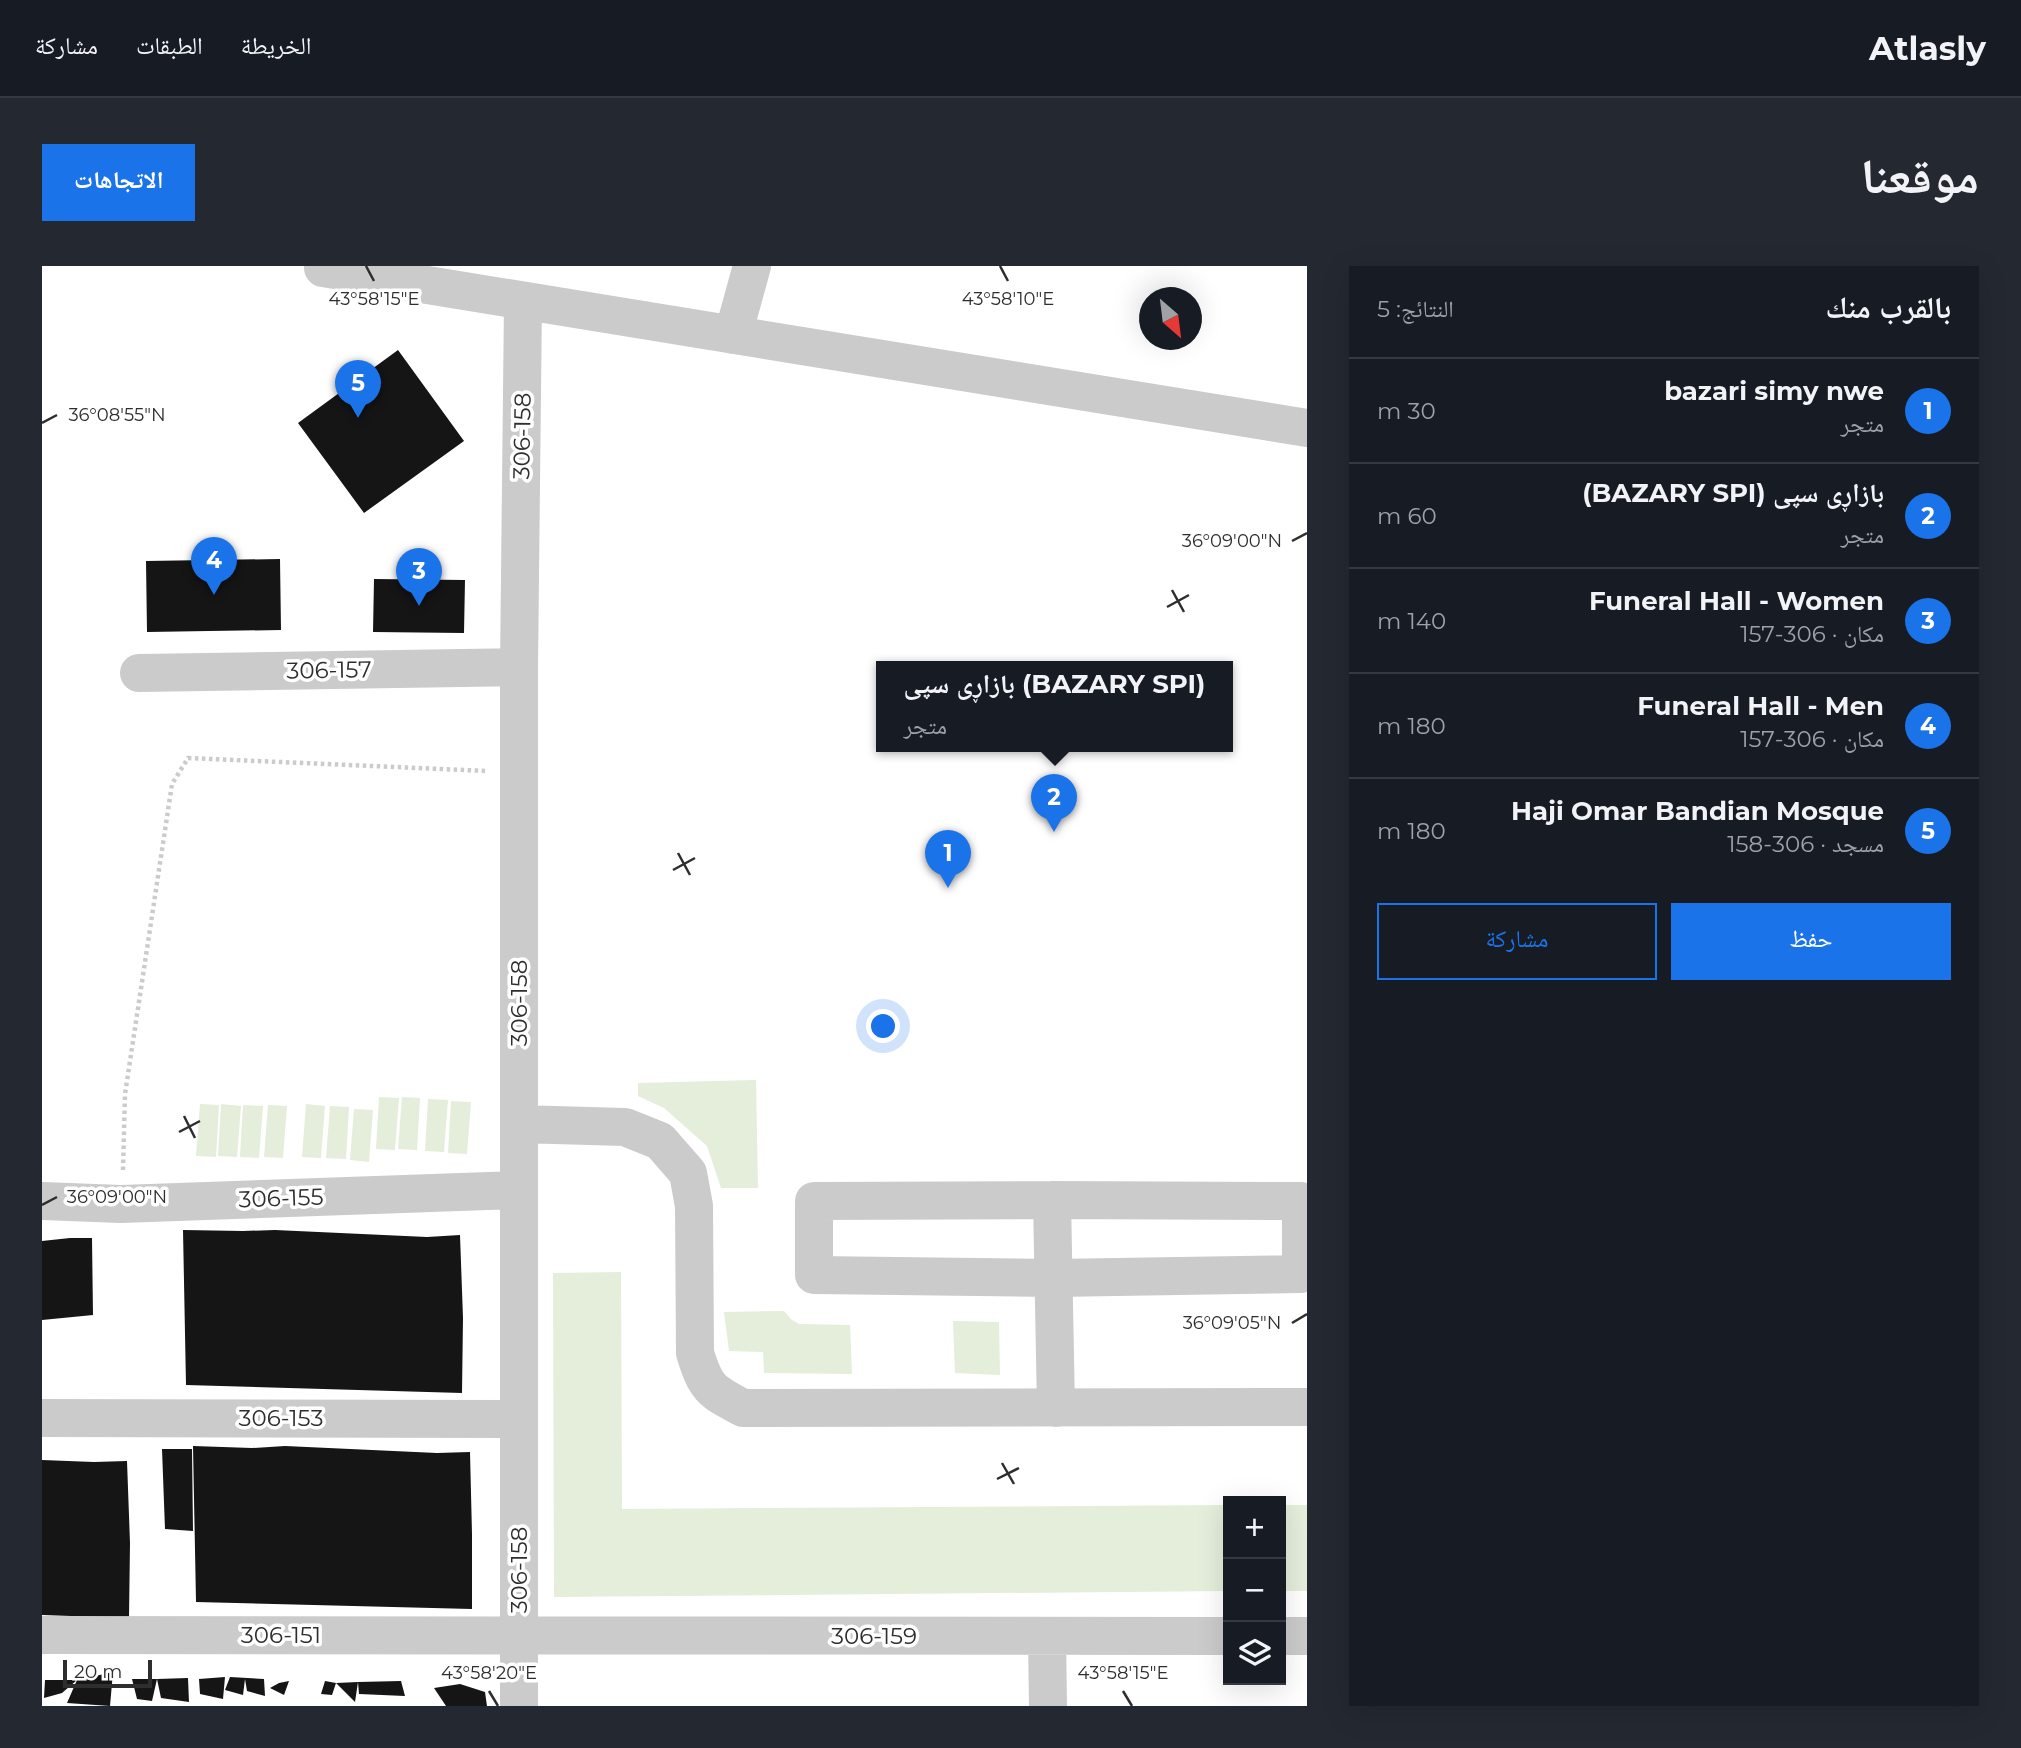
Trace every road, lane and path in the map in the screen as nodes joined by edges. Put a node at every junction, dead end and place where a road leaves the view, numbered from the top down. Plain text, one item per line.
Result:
1 (752, 266) edge
2 (323, 268) dead end
3 (523, 301) junction
4 (733, 335) junction
5 (1307, 428) edge
6 (519, 667) junction
7 (139, 673) dead end
8 (519, 773) junction
9 (519, 1124) junction
10 (519, 1190) junction
11 (1052, 1200) junction
12 (42, 1201) edge
13 (121, 1203) junction
14 (1054, 1278) junction
15 (1307, 1407) edge
16 (1056, 1408) junction
17 (42, 1418) edge
18 (519, 1419) junction
19 (42, 1635) edge
20 (519, 1635) junction
21 (1047, 1636) junction
22 (1223, 1636) edge
23 (1286, 1636) edge
24 (1307, 1636) edge
25 (519, 1706) edge
26 (1048, 1706) edge

1 - 4 street
2 - 3 street
3 - 4 street
3 - 6 street, 306-158
4 - 5 street
6 - 7 street, 306-157
6 - 8 street, 306-158
8 - 9 street, 306-158
8 - 13 path
9 - 10 street, 306-158
9 - 16 street
10 - 13 street, 306-155
10 - 18 street, 306-158
11 - 14 street
11 - 14 street
11 - 14 street
12 - 13 street, 306-155
14 - 16 street
15 - 16 street
17 - 18 street, 306-153
18 - 20 street, 306-158
19 - 20 street, 306-151
20 - 21 street, 306-159
20 - 25 street, 306-158
21 - 22 street, 306-159
21 - 26 street
23 - 24 street

